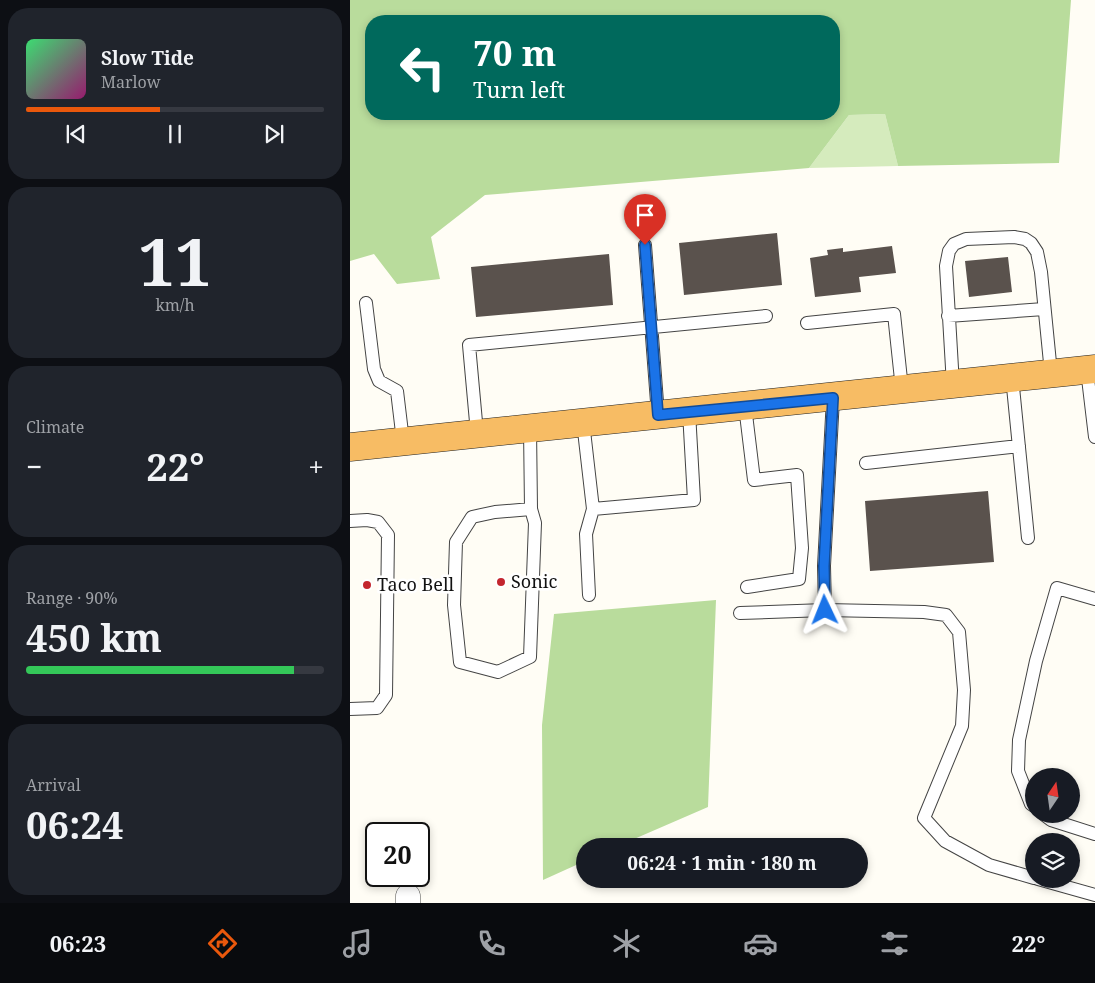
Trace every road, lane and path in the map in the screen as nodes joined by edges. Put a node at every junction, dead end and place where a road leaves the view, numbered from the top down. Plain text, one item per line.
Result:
1 (645, 245) dead end
2 (366, 303) dead end
3 (1044, 309) junction
4 (766, 316) dead end
5 (948, 316) junction
6 (807, 323) dead end
7 (651, 327) junction
8 (1091, 369) edge
9 (1051, 373) junction
10 (1012, 377) junction
11 (953, 385) junction
12 (902, 389) junction
13 (833, 398) junction
14 (745, 406) junction
15 (689, 412) junction
16 (658, 415) junction
17 (583, 422) junction
18 (530, 428) junction
19 (477, 433) junction
20 (1095, 437) edge
21 (403, 441) junction
22 (1019, 446) junction
23 (350, 447) edge
24 (866, 463) dead end
25 (531, 509) junction
26 (593, 509) junction
27 (350, 521) edge
28 (1028, 538) dead end
29 (747, 587) dead end
30 (589, 595) dead end
31 (1095, 599) edge
32 (825, 610) junction
33 (740, 613) dead end
34 (350, 709) edge
35 (1025, 789) edge
36 (1061, 823) edge
37 (1095, 834) edge
38 (1025, 875) edge
39 (1070, 888) edge
40 (1095, 895) edge

1 - 7 lane
2 - 21 lane
3 - 5 lane
3 - 5 lane
3 - 9 lane
4 - 7 lane
5 - 11 lane
6 - 12 lane
7 - 16 lane
7 - 19 lane
8 - 9 highway
8 - 20 lane
9 - 10 highway
10 - 11 highway
10 - 22 lane
11 - 12 highway
12 - 13 highway
13 - 14 highway
13 - 32 lane
14 - 15 highway
14 - 29 lane
15 - 16 highway
15 - 26 lane
16 - 17 highway
17 - 18 highway
17 - 26 lane
18 - 19 highway
18 - 25 lane
19 - 21 highway
21 - 23 highway
22 - 24 lane
22 - 28 lane
25 - 25 lane
26 - 30 lane
27 - 34 lane
31 - 35 lane
32 - 33 lane
32 - 38 lane
36 - 37 lane
39 - 40 lane

